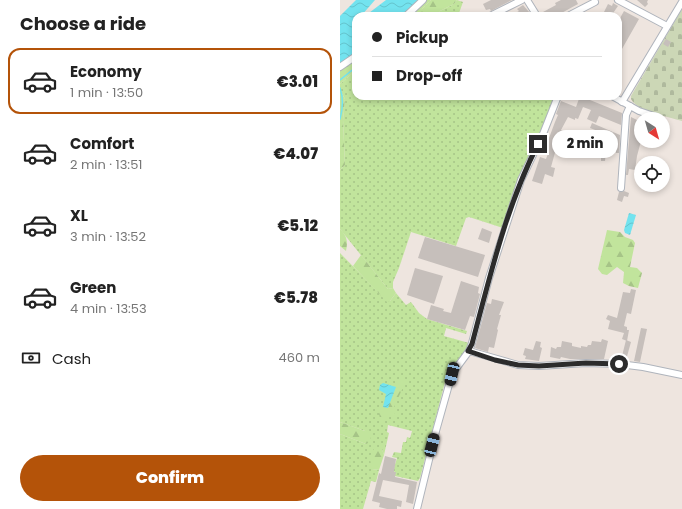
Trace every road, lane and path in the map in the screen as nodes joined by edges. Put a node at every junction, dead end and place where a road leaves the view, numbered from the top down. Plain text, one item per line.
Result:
1 (423, 0) edge
2 (522, 0) edge
3 (527, 0) edge
4 (618, 0) edge
5 (596, 1) edge
6 (626, 2) edge
7 (682, 2) edge
8 (410, 12) edge
9 (498, 12) edge
10 (535, 12) edge
11 (575, 12) edge
12 (667, 26) junction
13 (352, 59) edge
14 (340, 67) edge
15 (557, 100) edge
16 (619, 100) edge
17 (622, 102) junction
18 (630, 106) junction
19 (645, 112) edge
20 (621, 188) dead end
21 (468, 351) junction
22 (682, 375) edge
23 (417, 509) edge

1 - 8 street
2 - 9 street
3 - 10 street
4 - 6 street
5 - 11 street
6 - 12 street
7 - 12 street
12 - 17 street
13 - 14 street
15 - 21 street
16 - 17 street
17 - 18 street
18 - 19 street
18 - 20 street
21 - 22 street
21 - 23 street

